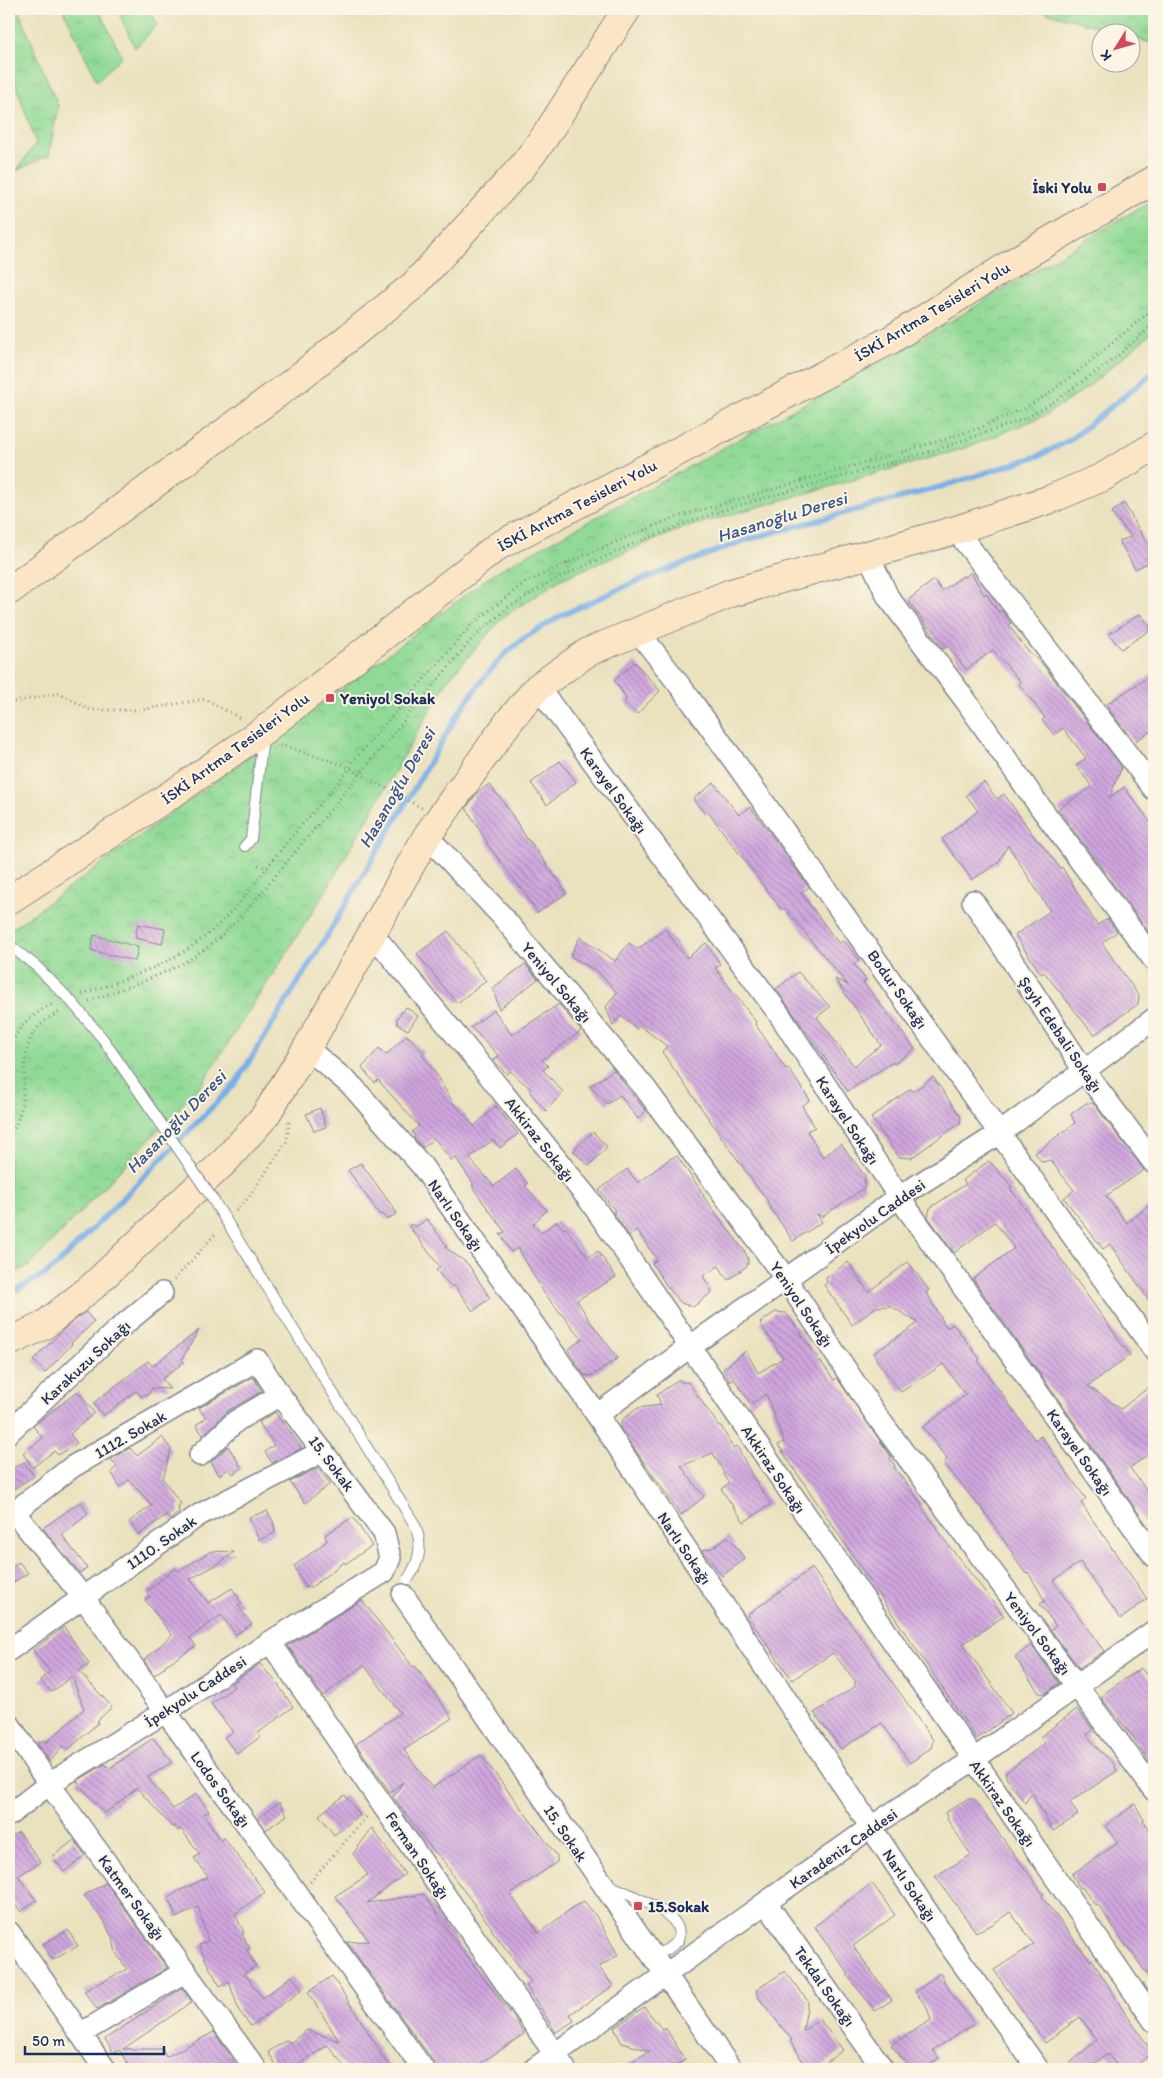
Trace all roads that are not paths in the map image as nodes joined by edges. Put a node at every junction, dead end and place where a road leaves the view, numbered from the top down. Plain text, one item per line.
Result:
1 (628, 9) edge
2 (1154, 180) edge
3 (1154, 446) edge
4 (956, 530) junction
5 (868, 554) junction
6 (9, 591) edge
7 (638, 631) junction
8 (538, 687) junction
9 (264, 730) junction
10 (1154, 789) edge
11 (428, 836) junction
12 (245, 846) dead end
13 (9, 900) edge
14 (973, 900) dead end
15 (372, 933) junction
16 (9, 945) edge
17 (1154, 960) edge
18 (1154, 1020) edge
19 (307, 1048) junction
20 (1085, 1072) junction
21 (1000, 1133) junction
22 (1154, 1163) edge
23 (899, 1197) junction
24 (786, 1279) junction
25 (162, 1293) road end
26 (9, 1342) edge
27 (690, 1346) junction
28 (1154, 1350) edge
29 (257, 1360) joint
30 (280, 1395) junction
31 (597, 1415) junction
32 (9, 1432) edge
33 (324, 1451) junction
34 (200, 1455) dead end
35 (11, 1514) edge
36 (1154, 1556) edge
37 (384, 1572) joint
38 (406, 1587) joint
39 (83, 1597) junction
40 (1154, 1631) edge
41 (270, 1642) junction
42 (9, 1650) edge
43 (1077, 1686) junction
44 (165, 1712) junction
45 (9, 1724) edge
46 (973, 1760) junction
47 (49, 1784) junction
48 (1154, 1790) edge
49 (9, 1815) edge
50 (871, 1827) junction
51 (598, 1880) junction
52 (766, 1903) junction
53 (9, 1932) edge
54 (652, 1957) junction
55 (186, 1971) junction
56 (665, 1976) junction
57 (1154, 2021) edge
58 (80, 2034) junction
59 (560, 2062) edge
60 (105, 2069) edge
61 (256, 2069) edge
62 (423, 2069) edge
63 (534, 2069) edge
64 (731, 2069) edge
65 (884, 2069) edge
66 (1038, 2069) edge

1 - 6 street
2 - 9 street, İSKİ Arıtma Tesisleri Yolu
3 - 4 street
4 - 5 street
4 - 10 street
5 - 7 street
5 - 17 street
7 - 8 street
7 - 21 street, Bodur Sokağı
8 - 11 street
8 - 23 street, Karayel Sokağı
9 - 12 lane
9 - 13 street, İSKİ Arıtma Tesisleri Yolu
11 - 15 street
11 - 24 street, Yeniyol Sokağı
14 - 20 street, Şeyh Edebali Sokağı
15 - 19 street
15 - 27 street, Akkiraz Sokağı
16 - 38 lane, bridge
18 - 20 street, İpekyolu Caddesi
19 - 26 street
19 - 31 street, Narlı Sokağı
20 - 21 street, İpekyolu Caddesi
20 - 22 street, Şeyh Edebali Sokağı
21 - 23 street, İpekyolu Caddesi
21 - 28 street, Bodur Sokağı
23 - 24 street, İpekyolu Caddesi
23 - 36 street, Karayel Sokağı
24 - 27 street, İpekyolu Caddesi
24 - 43 street, Yeniyol Sokağı
25 - 32 street, Karakuzu Sokağı
27 - 31 street, İpekyolu Caddesi
27 - 46 street, Akkiraz Sokağı
29 - 30 street, 15. Sokak
29 - 35 street, 1112. Sokak
30 - 33 street, 15. Sokak
30 - 34 street
31 - 50 street, Narlı Sokağı
33 - 37 street, 15. Sokak
33 - 39 street, 1110. Sokak
35 - 39 street, Lodos Sokağı
37 - 41 street, İpekyolu Caddesi
38 - 51 street, 15. Sokak
39 - 42 street, 1110. Sokak
39 - 44 street, Lodos Sokağı
40 - 43 street, Karadeniz Caddesi
41 - 44 street, İpekyolu Caddesi
41 - 59 street, Ferman Sokağı
43 - 46 street, Karadeniz Caddesi
43 - 48 street, Yeniyol Sokağı
44 - 47 street, İpekyolu Caddesi
44 - 62 street, Lodos Sokağı
45 - 47 street, Katmer Sokağı
46 - 50 street, Karadeniz Caddesi
46 - 57 street, Akkiraz Sokağı
47 - 49 street, İpekyolu Caddesi
47 - 55 street, Katmer Sokağı
50 - 52 street, Karadeniz Caddesi
50 - 66 street, Narlı Sokağı
51 - 54 street, 15. Sokak
51 - 54 lane
52 - 56 street, Karadeniz Caddesi
52 - 65 street, Tekdal Sokağı
53 - 58 street
54 - 56 street, 15. Sokak
55 - 58 street
55 - 61 street, Katmer Sokağı
56 - 59 street, Karadeniz Caddesi
56 - 64 street, 15. Sokak
58 - 60 street
59 - 63 street, Karadeniz Caddesi

